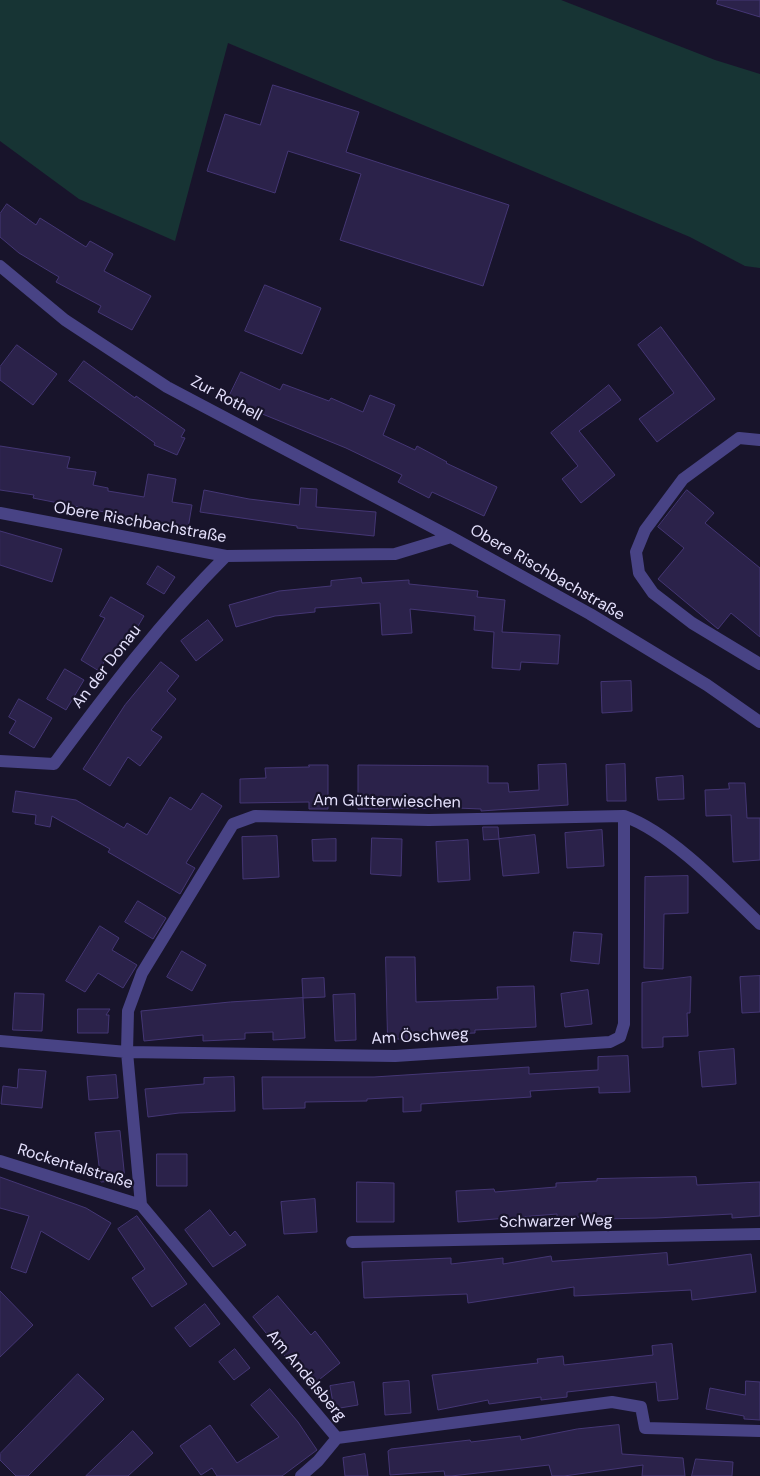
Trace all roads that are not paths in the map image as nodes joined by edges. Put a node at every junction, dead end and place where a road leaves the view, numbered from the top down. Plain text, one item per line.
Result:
1 (0, 266) edge
2 (760, 440) edge
3 (0, 513) edge
4 (451, 537) junction
5 (226, 556) junction
6 (760, 664) edge
7 (760, 722) edge
8 (0, 762) edge
9 (624, 816) junction
10 (760, 924) edge
11 (0, 1041) edge
12 (127, 1052) junction
13 (0, 1161) edge
14 (141, 1204) junction
15 (760, 1234) edge
16 (352, 1242) dead end
17 (760, 1431) edge
18 (337, 1438) junction
19 (301, 1476) edge

1 - 4 street, Zur Rothell
2 - 6 street
3 - 5 street, Obere Rischbachstraße
4 - 5 street, Obere Rischbachstraße
4 - 7 street, Obere Rischbachstraße
5 - 8 street, An der Donau
9 - 10 street, Am Gütterwieschen
9 - 12 street, Am Gütterwieschen
9 - 12 street, Am Öschweg
11 - 12 street, Am Öschweg
12 - 14 street
13 - 14 street, Rockentalstraße
14 - 18 street, Am Andelsberg
15 - 16 street, Schwarzer Weg
17 - 18 street, Am Andelsberg
18 - 19 street

